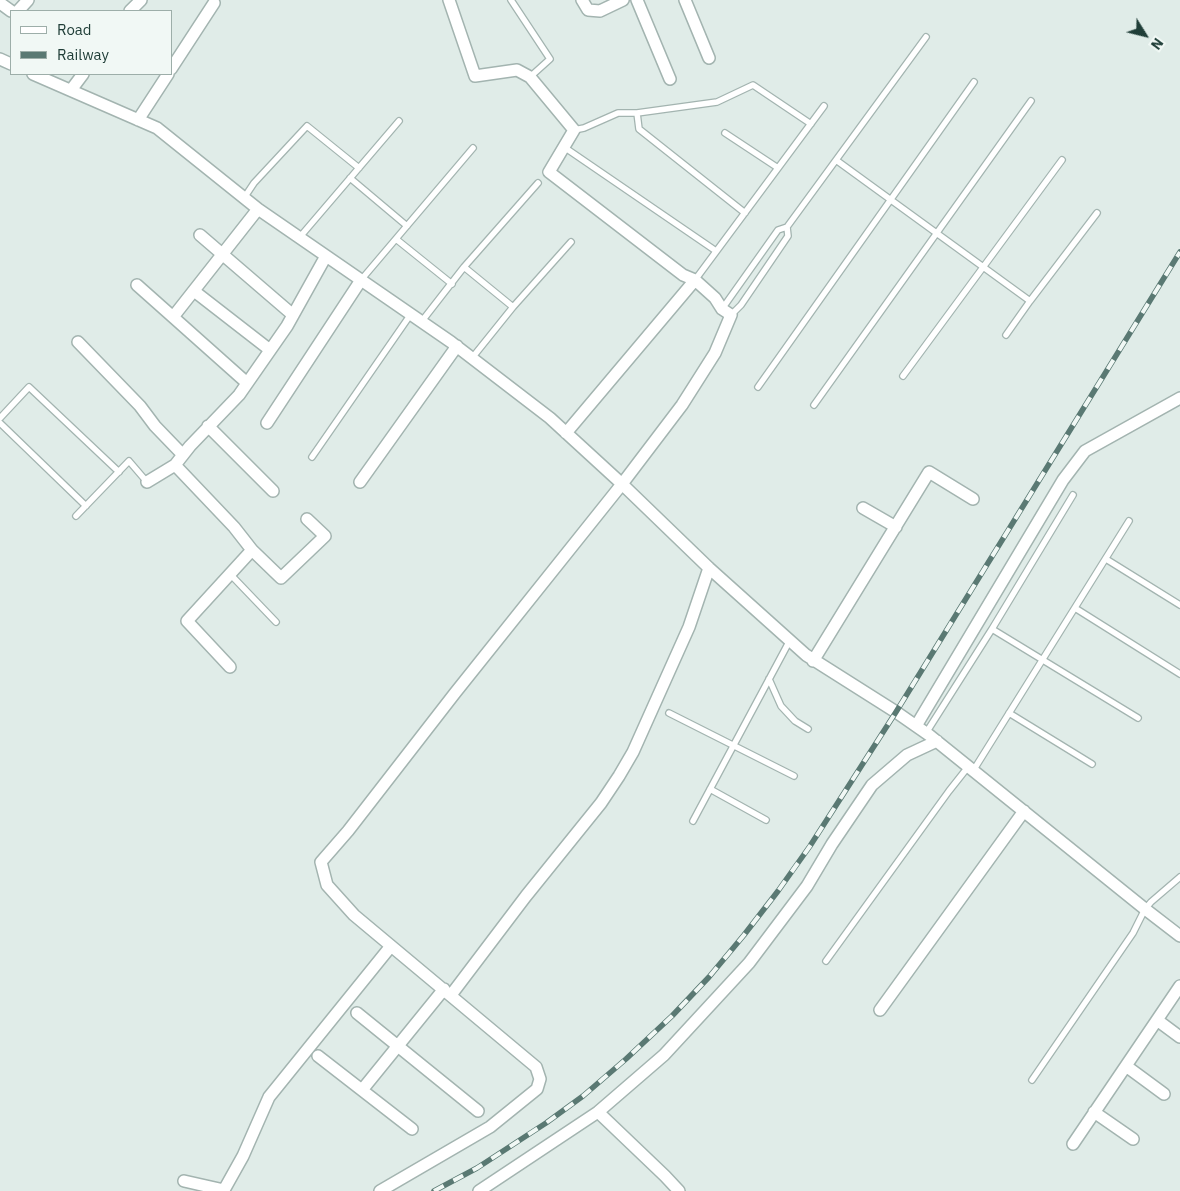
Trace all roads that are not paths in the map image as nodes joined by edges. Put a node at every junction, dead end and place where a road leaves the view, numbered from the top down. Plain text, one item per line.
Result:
1 (28, 0) edge
2 (141, 0) edge
3 (449, 0) edge
4 (511, 0) edge
5 (582, 0) edge
6 (623, 0) edge
7 (637, 0) edge
8 (684, 0) edge
9 (0, 3) edge
10 (214, 3) dead end
11 (19, 10) edge
12 (131, 10) edge
13 (10, 11) edge
14 (926, 36) dead end
15 (708, 58) dead end
16 (172, 67) edge
17 (35, 75) edge
18 (82, 75) edge
19 (167, 75) edge
20 (530, 78) junction
21 (670, 79) dead end
22 (974, 82) dead end
23 (71, 90) junction
24 (1032, 101) dead end
25 (824, 106) dead end
26 (637, 113) junction
27 (138, 120) junction
28 (399, 121) dead end
29 (811, 124) junction
30 (574, 130) junction
31 (725, 133) dead end
32 (564, 147) junction
33 (473, 148) dead end
34 (836, 160) junction
35 (1062, 160) dead end
36 (359, 168) junction
37 (778, 168) junction
38 (350, 178) junction
39 (538, 183) dead end
40 (244, 198) junction
41 (890, 200) junction
42 (258, 209) junction
43 (745, 213) junction
44 (1097, 213) dead end
45 (407, 226) junction
46 (787, 227) junction
47 (936, 234) junction
48 (200, 235) dead end
49 (299, 238) junction
50 (396, 239) junction
51 (572, 242) dead end
52 (716, 251) junction
53 (222, 255) junction
54 (326, 256) junction
55 (464, 267) junction
56 (984, 268) junction
57 (361, 280) junction
58 (695, 280) junction
59 (452, 284) junction
60 (137, 285) dead end
61 (194, 291) junction
62 (1030, 301) junction
63 (513, 307) junction
64 (727, 312) junction
65 (411, 314) junction
66 (293, 315) junction
67 (173, 317) junction
68 (422, 321) junction
69 (1006, 335) dead end
70 (78, 342) dead end
71 (457, 346) junction
72 (270, 350) junction
73 (472, 358) junction
74 (903, 376) dead end
75 (247, 384) junction
76 (758, 386) dead end
77 (1180, 398) edge
78 (814, 405) dead end
79 (0, 418) edge
80 (0, 423) edge
81 (267, 423) dead end
82 (208, 426) junction
83 (566, 433) junction
84 (183, 455) junction
85 (312, 457) dead end
86 (175, 465) junction
87 (119, 472) junction
88 (147, 482) joint
89 (360, 482) dead end
90 (622, 484) junction
91 (273, 491) dead end
92 (1073, 495) dead end
93 (972, 499) dead end
94 (86, 506) junction
95 (863, 508) dead end
96 (76, 516) dead end
97 (307, 520) dead end
98 (1129, 521) dead end
99 (896, 527) junction
100 (252, 550) junction
101 (1106, 559) junction
102 (709, 568) junction
103 (230, 574) junction
104 (1180, 606) edge
105 (1075, 608) junction
106 (276, 622) dead end
107 (992, 630) junction
108 (789, 642) junction
109 (1042, 660) junction
110 (813, 661) junction
111 (230, 666) dead end
112 (1180, 674) edge
113 (768, 679) junction
114 (669, 713) dead end
115 (1009, 713) junction
116 (1138, 718) dead end
117 (916, 726) junction
118 (808, 729) dead end
119 (926, 732) junction
120 (937, 741) junction
121 (733, 745) junction
122 (1092, 764) dead end
123 (971, 769) junction
124 (794, 776) dead end
125 (710, 788) junction
126 (1024, 811) junction
127 (766, 820) dead end
128 (693, 821) dead end
129 (1180, 877) edge
130 (1145, 909) junction
131 (1180, 936) edge
132 (391, 946) junction
133 (826, 961) dead end
134 (1180, 986) edge
135 (448, 992) junction
136 (880, 1010) dead end
137 (357, 1013) dead end
138 (1157, 1020) junction
139 (1180, 1037) edge
140 (398, 1046) junction
141 (318, 1056) dead end
142 (1126, 1066) junction
143 (1032, 1080) dead end
144 (362, 1090) junction
145 (1164, 1094) dead end
146 (478, 1110) dead end
147 (598, 1112) junction
148 (1094, 1112) junction
149 (412, 1129) dead end
150 (1133, 1139) dead end
151 (1073, 1144) dead end
152 (184, 1181) dead end
153 (380, 1191) edge
154 (479, 1191) edge
155 (679, 1191) edge

1 - 11 street
2 - 12 street
3 - 20 street
4 - 20 lane
5 - 6 street
7 - 21 street
8 - 15 street
9 - 13 street
10 - 16 street
14 - 34 lane
17 - 23 street
18 - 23 street
19 - 27 street
20 - 30 street
22 - 41 lane
23 - 27 street
24 - 47 lane
25 - 29 lane
26 - 29 lane
26 - 30 lane
26 - 43 lane
27 - 40 street
28 - 36 lane
29 - 37 lane
30 - 32 street
31 - 37 lane
32 - 52 lane
32 - 58 street
33 - 45 lane
34 - 41 lane
34 - 46 lane
35 - 56 lane
36 - 38 lane
36 - 40 lane
37 - 43 lane
38 - 45 lane
38 - 49 lane
39 - 55 lane
40 - 42 street
41 - 47 lane
41 - 76 lane
42 - 49 street
42 - 53 street
43 - 52 lane
44 - 62 lane
45 - 50 lane
46 - 64 lane
46 - 64 lane
47 - 56 lane
47 - 78 lane
48 - 53 street
49 - 54 street
50 - 57 lane
50 - 59 lane
51 - 63 lane
52 - 58 lane
53 - 61 street
53 - 66 street
54 - 57 street
54 - 66 street
55 - 59 lane
55 - 63 lane
56 - 62 lane
56 - 74 lane
57 - 65 street
57 - 81 street
58 - 64 street
58 - 83 street
59 - 68 lane
60 - 67 street
61 - 67 street
61 - 72 street
62 - 69 lane
63 - 73 lane
64 - 90 street
65 - 68 street
65 - 85 lane
66 - 72 street
67 - 75 street
68 - 71 street
70 - 84 street
71 - 73 street
71 - 89 street
72 - 75 street
73 - 83 street
75 - 82 street
77 - 117 street
79 - 87 lane
80 - 94 lane
82 - 84 street
82 - 91 street
83 - 90 street
84 - 86 street
86 - 88 street
86 - 100 street
87 - 88 lane
87 - 94 lane
90 - 102 street
90 - 132 street
92 - 107 lane
93 - 99 street
94 - 96 lane
95 - 99 street
97 - 100 street
98 - 101 lane
99 - 110 street
100 - 103 street
101 - 104 lane
101 - 105 lane
102 - 108 street
102 - 135 street
103 - 106 lane
103 - 111 street
105 - 109 lane
105 - 112 lane
107 - 109 lane
107 - 119 lane
108 - 110 street
108 - 113 lane
109 - 115 lane
109 - 116 lane
110 - 117 street
113 - 118 lane
113 - 121 lane
114 - 121 lane
115 - 122 lane
115 - 123 lane
117 - 119 street
119 - 120 street
120 - 123 street
120 - 147 street
121 - 124 lane
121 - 125 lane
123 - 126 street
123 - 133 lane
125 - 127 lane
125 - 128 lane
126 - 130 street
126 - 136 street
129 - 130 lane
130 - 131 street
130 - 143 lane
132 - 135 street
132 - 152 street
134 - 138 street
135 - 140 street
135 - 153 street
137 - 140 street
138 - 139 street
138 - 142 street
140 - 144 street
140 - 146 street
141 - 144 street
142 - 145 street
142 - 148 street
144 - 149 street
147 - 154 street
147 - 155 street
148 - 150 street
148 - 151 street

